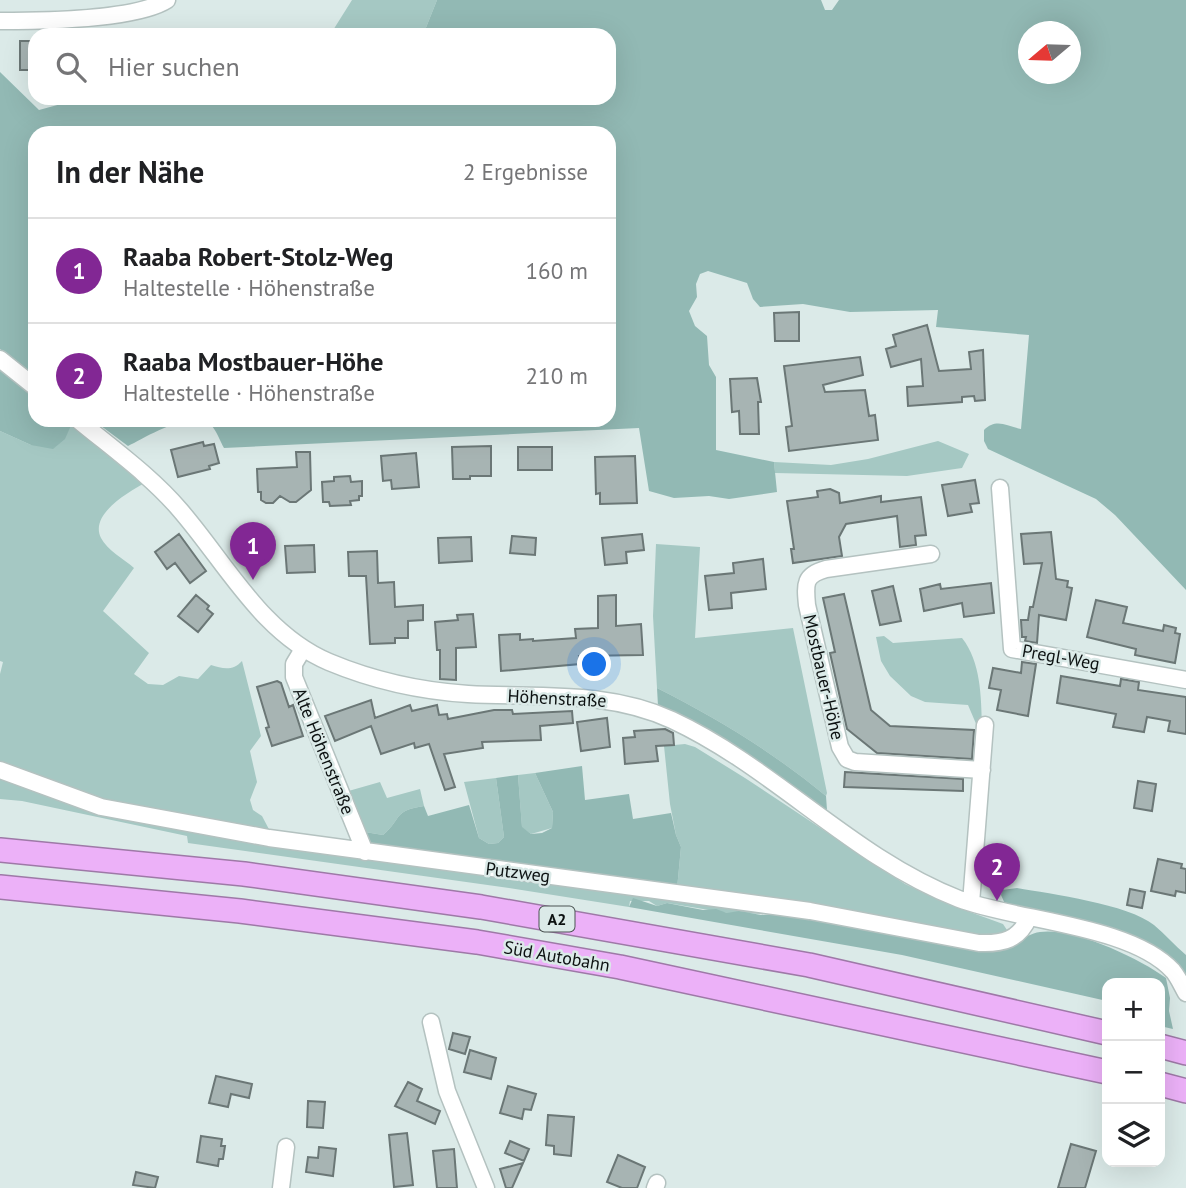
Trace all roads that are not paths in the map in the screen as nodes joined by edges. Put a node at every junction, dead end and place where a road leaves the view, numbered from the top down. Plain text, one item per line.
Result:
1 (167, 0) edge
2 (0, 21) edge
3 (0, 359) edge
4 (28, 381) edge
5 (87, 427) edge
6 (1000, 488) dead end
7 (931, 555) dead end
8 (303, 649) junction
9 (1186, 680) edge
10 (985, 725) dead end
11 (0, 770) edge
12 (982, 770) junction
13 (0, 850) edge
14 (365, 852) junction
15 (0, 887) edge
16 (971, 903) junction
17 (1029, 917) junction
18 (1186, 993) edge
19 (431, 1022) dead end
20 (1102, 1032) edge
21 (1165, 1047) edge
22 (1186, 1053) edge
23 (1102, 1071) edge
24 (1165, 1085) edge
25 (1186, 1091) edge
26 (286, 1147) dead end
27 (281, 1188) edge
28 (486, 1188) edge

1 - 2 street
3 - 4 street
5 - 8 street, Höhenstraße
6 - 9 street, Pregl-Weg
7 - 12 street, Mostbauer-Höhe
8 - 14 street, Alte Höhenstraße
8 - 16 street, Höhenstraße
10 - 12 street
11 - 14 street, Putzweg
12 - 16 street
13 - 20 highway, Süd Autobahn / A2
14 - 17 street, Putzweg
15 - 23 highway, Süd Autobahn / A2
16 - 17 street, Höhenstraße
17 - 18 street, Höhenstraße
19 - 28 street
21 - 22 highway
24 - 25 highway
26 - 27 street

